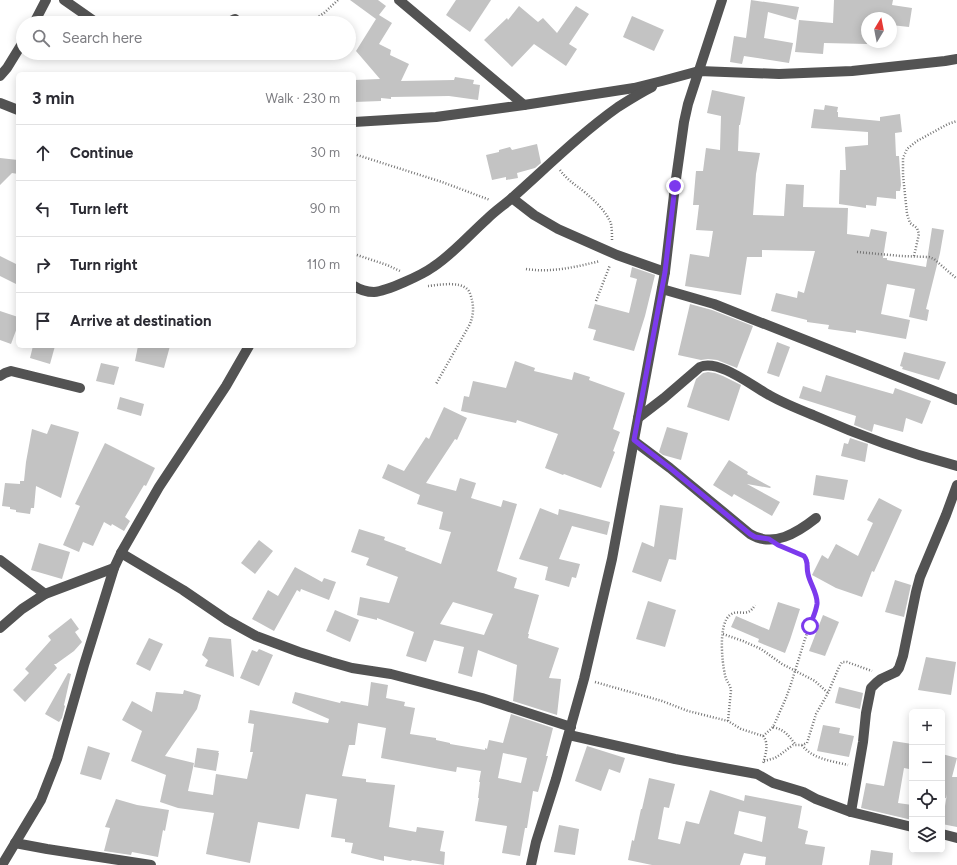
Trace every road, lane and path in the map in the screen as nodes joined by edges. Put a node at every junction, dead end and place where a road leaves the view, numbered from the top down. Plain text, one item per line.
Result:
1 (46, 0) edge
2 (64, 0) edge
3 (338, 0) edge
4 (399, 0) edge
5 (722, 0) edge
6 (38, 16) edge
7 (87, 16) edge
8 (320, 16) edge
9 (16, 53) edge
10 (957, 59) edge
11 (699, 71) junction
12 (0, 76) edge
13 (662, 81) junction
14 (0, 103) edge
15 (524, 105) junction
16 (16, 109) edge
17 (957, 121) edge
18 (356, 122) edge
19 (356, 155) edge
20 (554, 159) junction
21 (512, 198) junction
22 (504, 205) junction
23 (857, 252) dead end
24 (356, 255) edge
25 (614, 255) junction
26 (914, 256) junction
27 (526, 268) dead end
28 (665, 272) junction
29 (410, 279) junction
30 (957, 279) edge
31 (356, 287) edge
32 (662, 289) junction
33 (596, 301) dead end
34 (248, 348) edge
35 (0, 376) edge
36 (436, 384) dead end
37 (80, 388) dead end
38 (957, 400) edge
39 (638, 418) junction
40 (634, 440) junction
41 (957, 466) edge
42 (957, 485) edge
43 (816, 518) dead end
44 (769, 539) junction
45 (120, 553) junction
46 (0, 560) edge
47 (114, 568) junction
48 (45, 594) junction
49 (755, 606) dead end
50 (0, 628) edge
51 (723, 634) junction
52 (795, 671) junction
53 (890, 676) junction
54 (584, 679) junction
55 (828, 694) junction
56 (728, 721) junction
57 (773, 727) junction
58 (570, 731) junction
59 (763, 736) junction
60 (796, 745) junction
61 (802, 745) junction
62 (764, 761) junction
63 (859, 768) junction
64 (757, 774) junction
65 (851, 812) junction
66 (909, 826) edge
67 (945, 835) edge
68 (957, 838) edge
69 (15, 843) junction
70 (4, 853) edge
71 (2, 865) edge
72 (152, 865) edge
73 (531, 865) edge

1 - 6 street
2 - 7 street
3 - 8 path
4 - 15 street
5 - 11 street
9 - 12 street
10 - 11 street
11 - 13 street
11 - 28 street
13 - 15 street
13 - 20 street
14 - 16 street
15 - 18 street
17 - 26 path
19 - 22 path
20 - 21 street
20 - 25 path
21 - 22 street
21 - 25 street
22 - 29 street
23 - 26 path
24 - 29 path
25 - 27 path
25 - 28 street
25 - 33 path
26 - 30 path
28 - 32 street
29 - 31 street
29 - 36 path
32 - 38 street
32 - 39 street
34 - 45 street
35 - 37 street
39 - 40 street
39 - 41 street
40 - 44 street
40 - 54 street
42 - 53 street
43 - 44 street
44 - 52 path
45 - 47 street
45 - 58 street
46 - 48 street
47 - 48 street
47 - 69 street
48 - 50 street
49 - 51 path
51 - 52 path
51 - 56 path
52 - 55 path
52 - 57 path
53 - 55 path
53 - 63 street
54 - 56 path
54 - 58 street
55 - 61 path
56 - 59 path
57 - 59 path
57 - 60 path
58 - 64 street
58 - 73 street
59 - 62 path
60 - 61 path
60 - 62 path
61 - 63 path
62 - 64 path
63 - 65 street
64 - 65 street
65 - 66 street
67 - 68 street
69 - 70 street
69 - 72 street
70 - 71 street

